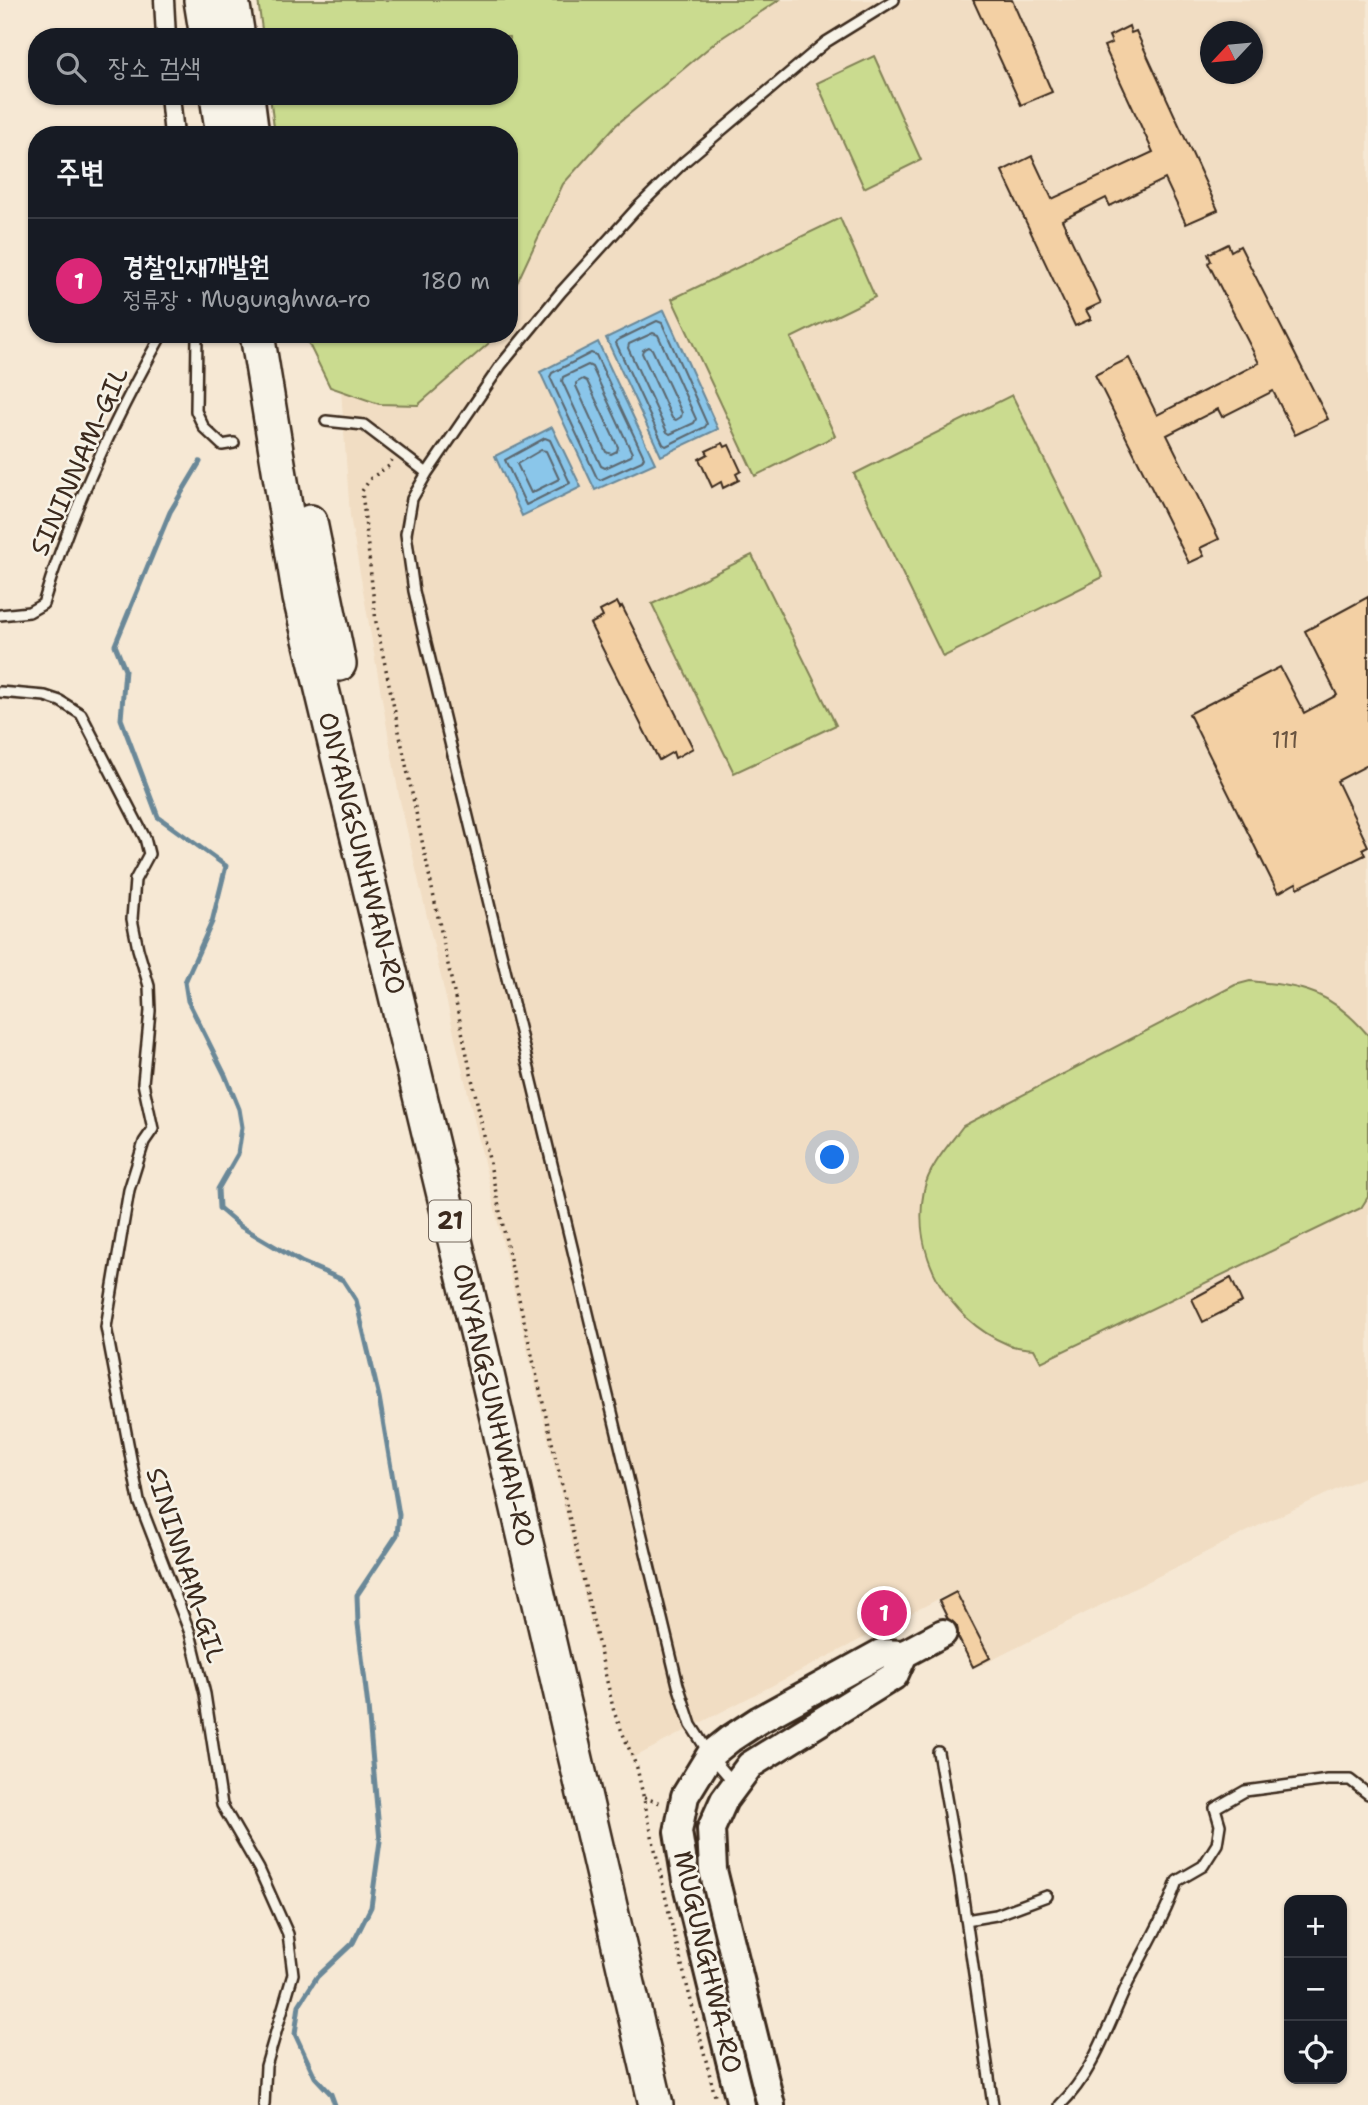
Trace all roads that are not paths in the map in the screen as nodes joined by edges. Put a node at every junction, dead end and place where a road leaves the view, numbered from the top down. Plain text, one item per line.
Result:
1 (164, 0) edge
2 (201, 0) edge
3 (232, 0) edge
4 (894, 0) edge
5 (166, 28) edge
6 (206, 28) edge
7 (237, 28) edge
8 (171, 105) edge
9 (218, 105) edge
10 (248, 105) edge
11 (173, 126) edge
12 (222, 126) edge
13 (251, 126) edge
14 (157, 343) edge
15 (197, 343) edge
16 (258, 343) edge
17 (279, 343) edge
18 (326, 421) dead end
19 (234, 443) dead end
20 (427, 472) junction
21 (0, 615) edge
22 (0, 692) edge
23 (943, 1633) dead end
24 (904, 1654) junction
25 (938, 1752) dead end
26 (710, 1755) junction
27 (735, 1784) junction
28 (1368, 1794) edge
29 (1047, 1896) dead end
30 (966, 1920) junction
31 (264, 2105) edge
32 (656, 2105) edge
33 (675, 2105) edge
34 (741, 2105) edge
35 (771, 2105) edge
36 (993, 2105) edge
37 (1060, 2105) edge

1 - 5 street
2 - 6 highway
3 - 7 highway
4 - 20 lane
8 - 11 street
9 - 12 highway
10 - 13 highway
14 - 21 lane, SININNAM-GIL
15 - 19 lane
16 - 32 highway, ONYANGSUNHWAN-RO / 21
17 - 33 highway, ONYANGSUNHWAN-RO / 21
18 - 20 lane
20 - 26 lane
22 - 31 lane, SININNAM-GIL
23 - 24 street, MUGUNGHWA-RO
24 - 26 street, MUGUNGHWA-RO
24 - 27 street, MUGUNGHWA-RO
25 - 30 lane
26 - 27 lane
26 - 34 street, MUGUNGHWA-RO
27 - 35 street, MUGUNGHWA-RO
28 - 37 lane
29 - 30 lane
30 - 36 lane

